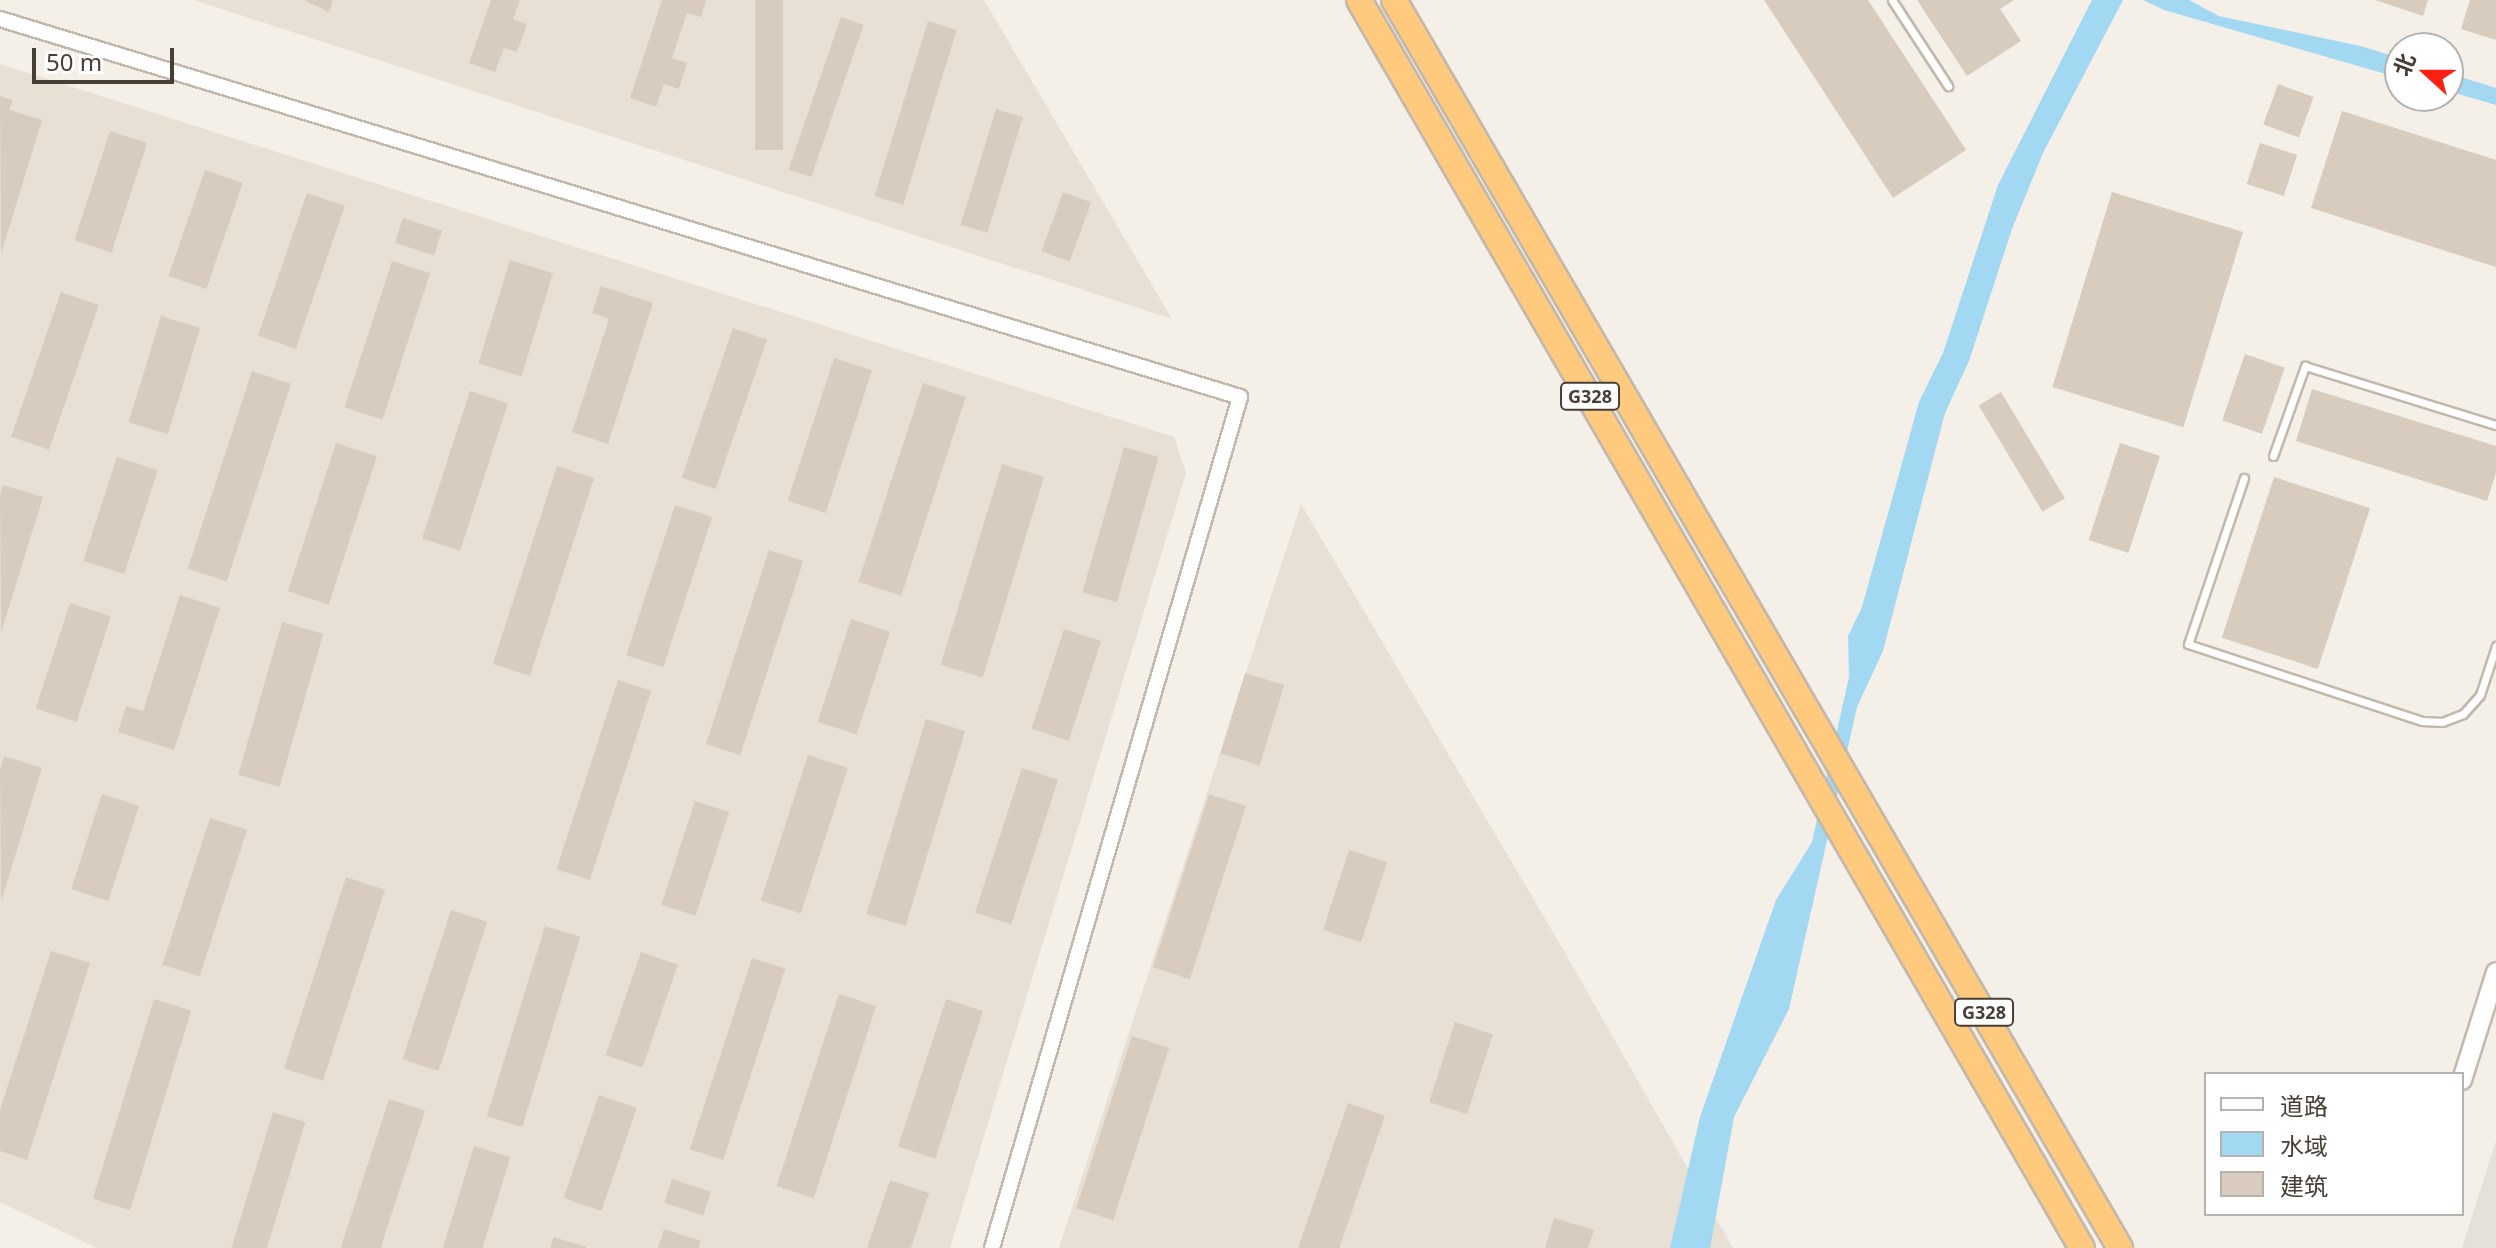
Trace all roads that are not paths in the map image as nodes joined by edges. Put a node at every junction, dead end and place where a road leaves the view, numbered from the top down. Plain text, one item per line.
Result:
1 (1359, 0) edge
2 (1394, 0) edge
3 (1892, 0) edge
4 (0, 19) edge
5 (1948, 86) dead end
6 (2496, 425) edge
7 (2273, 456) dead end
8 (2244, 478) dead end
9 (2496, 646) edge
10 (2496, 972) edge
11 (2464, 1074) edge
12 (992, 1248) edge
13 (2082, 1248) edge
14 (2120, 1248) edge

1 - 13 highway, G328
2 - 14 highway, G328
3 - 5 lane
4 - 12 street
6 - 7 lane
8 - 9 lane
10 - 11 street

